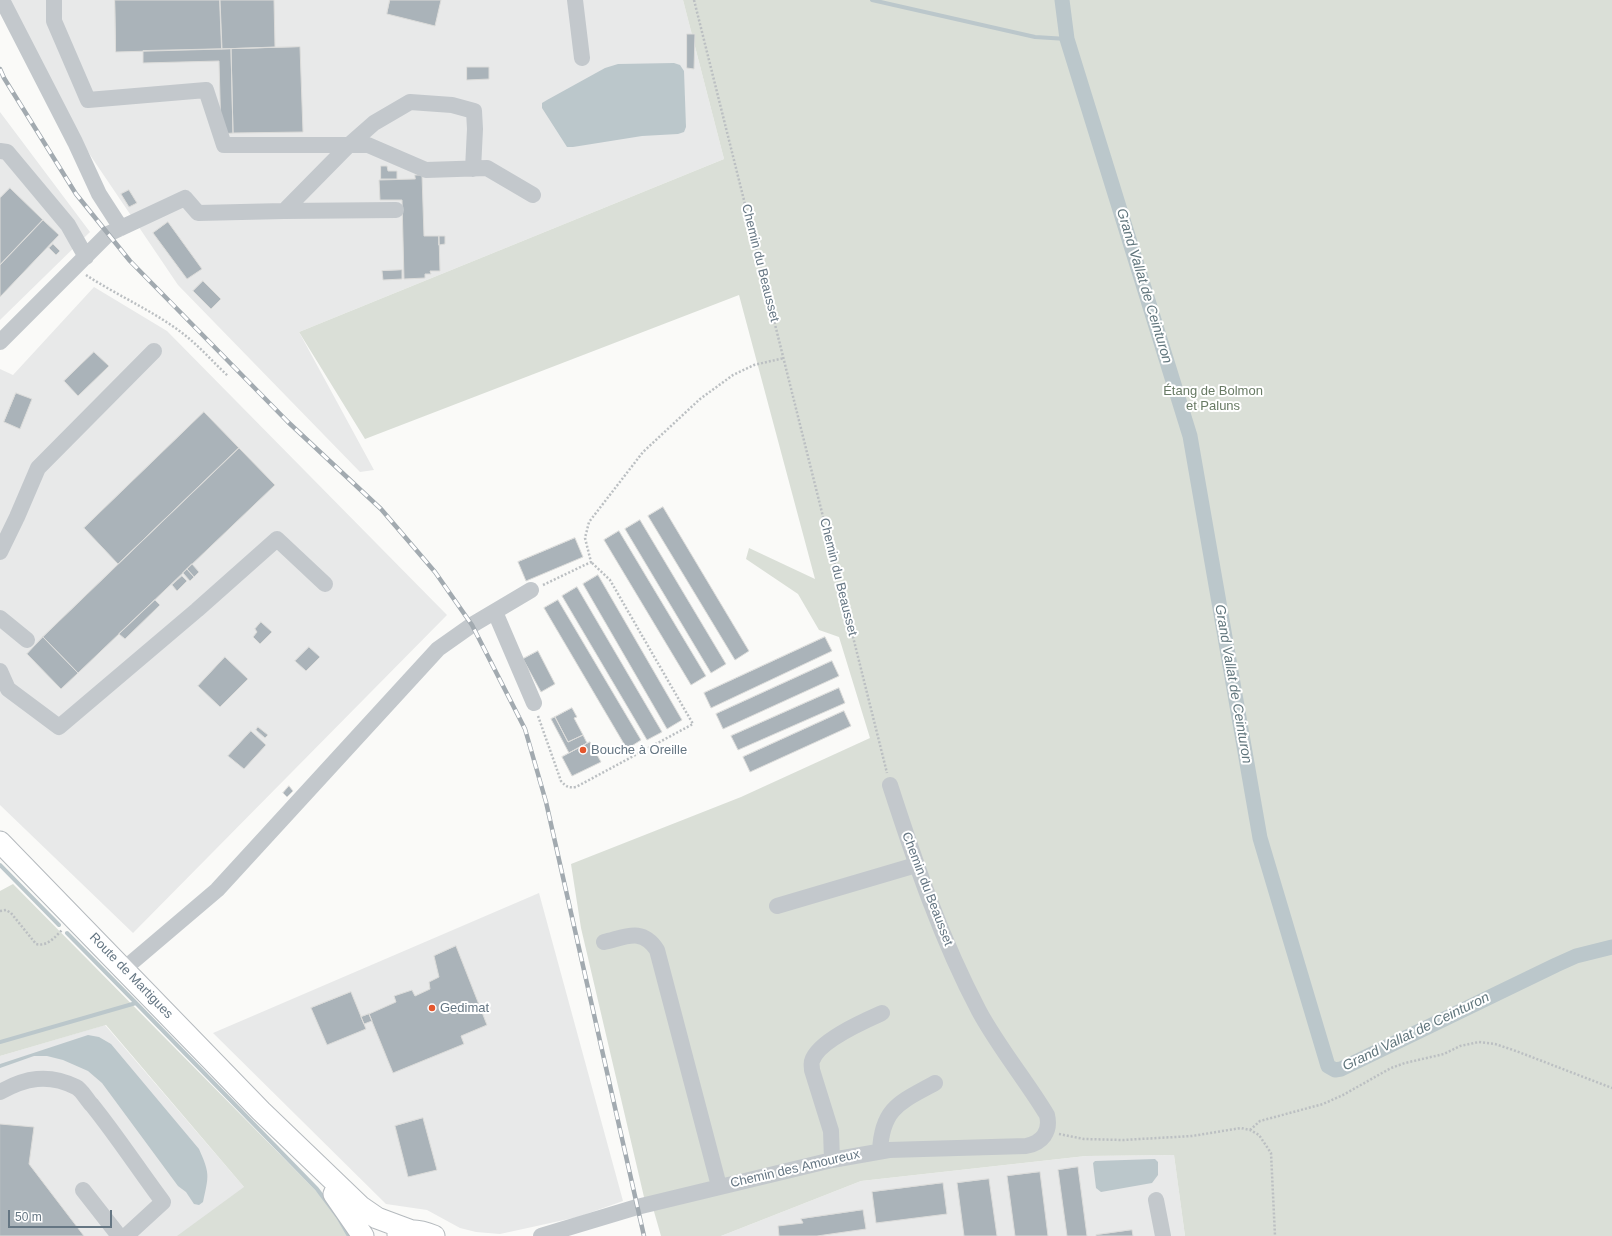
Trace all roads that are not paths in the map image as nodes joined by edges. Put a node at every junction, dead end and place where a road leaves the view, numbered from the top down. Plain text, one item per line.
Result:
1 (2, 0) edge
2 (54, 0) edge
3 (574, 0) edge
4 (582, 58) dead end
5 (349, 145) junction
6 (0, 151) edge
7 (473, 169) junction
8 (533, 195) dead end
9 (284, 210) junction
10 (396, 210) dead end
11 (121, 228) junction
12 (81, 262) junction
13 (0, 342) edge
14 (154, 351) dead end
15 (0, 552) edge
16 (325, 584) dead end
17 (531, 590) road end
18 (494, 612) junction
19 (0, 618) edge
20 (27, 640) dead end
21 (0, 670) edge
22 (534, 703) road end
23 (890, 785) road end
24 (0, 842) edge
25 (916, 865) junction
26 (778, 906) dead end
27 (604, 942) dead end
28 (124, 969) junction
29 (882, 1013) dead end
30 (936, 1083) dead end
31 (0, 1092) edge
32 (261, 1111) junction
33 (1048, 1128) joint
34 (880, 1151) junction
35 (832, 1160) junction
36 (719, 1186) junction
37 (82, 1190) dead end
38 (1156, 1200) dead end
39 (403, 1233) edge
40 (119, 1236) edge
41 (126, 1236) edge
42 (363, 1236) edge
43 (434, 1236) edge
44 (541, 1236) edge
45 (1163, 1236) edge

1 - 11 street
2 - 5 street
3 - 4 street
5 - 7 street
5 - 7 street
5 - 9 street
6 - 12 street
7 - 8 street
9 - 10 street
9 - 11 street
11 - 12 street
12 - 13 street
14 - 15 street
16 - 21 street
17 - 18 street
18 - 22 street
18 - 28 street
19 - 20 street
23 - 25 street, Chemin du Beausset
24 - 28 main road, Route de Martigues
25 - 26 street
25 - 33 street, Chemin du Beausset
27 - 36 street
28 - 32 main road, Route de Martigues
29 - 35 street
30 - 34 street
31 - 41 street
32 - 39 main road, Route de Martigues
32 - 42 main road, Route de Martigues
33 - 34 street, Chemin des Amoureux
34 - 35 street, Chemin des Amoureux
35 - 36 street, Chemin des Amoureux
36 - 44 street, Chemin des Amoureux
37 - 40 street
38 - 45 street
39 - 43 main road, Route de Martigues

